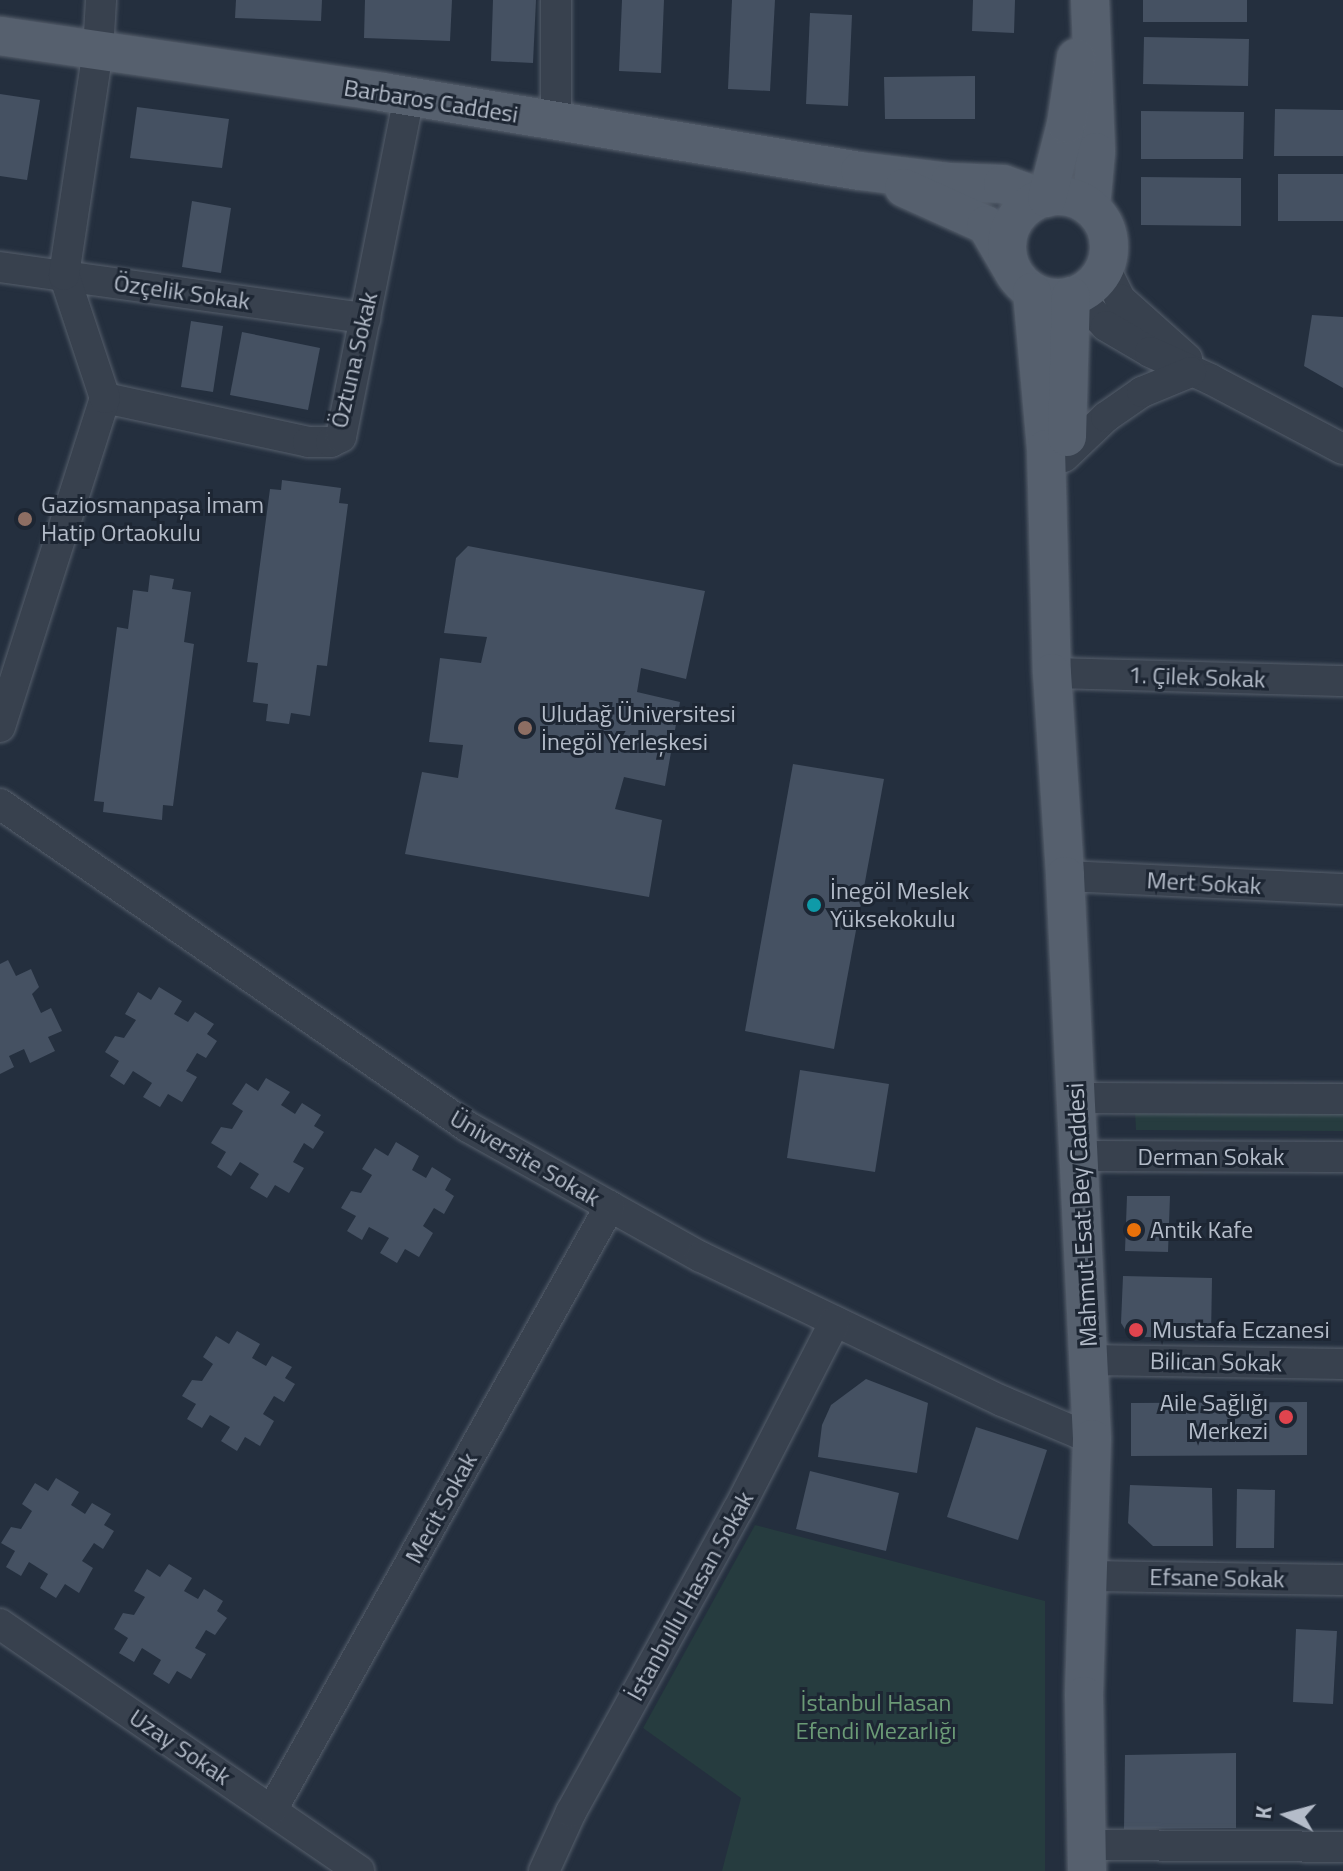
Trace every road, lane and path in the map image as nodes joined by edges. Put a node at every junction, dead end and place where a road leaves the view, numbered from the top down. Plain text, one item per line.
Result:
1 (101, 0) edge
2 (556, 0) edge
3 (1082, 0) edge
4 (1090, 0) edge
5 (0, 36) edge
6 (98, 51) junction
7 (409, 96) junction
8 (556, 121) junction
9 (860, 171) junction
10 (1044, 198) junction
11 (1091, 208) junction
12 (0, 267) edge
13 (1105, 268) junction
14 (64, 275) junction
15 (1021, 279) junction
16 (1074, 296) junction
17 (365, 318) junction
18 (1200, 376) junction
19 (105, 398) junction
20 (1343, 449) edge
21 (1064, 457) junction
22 (1048, 559) junction
23 (1052, 673) junction
24 (1343, 681) edge
25 (0, 727) edge
26 (0, 804) edge
27 (1065, 876) junction
28 (1343, 889) edge
29 (1075, 1098) junction
30 (1343, 1099) edge
31 (1079, 1156) junction
32 (1343, 1157) edge
33 (610, 1206) junction
34 (835, 1321) junction
35 (1089, 1360) junction
36 (1343, 1364) edge
37 (1092, 1439) junction
38 (1090, 1576) junction
39 (1343, 1580) edge
40 (0, 1624) edge
41 (272, 1810) junction
42 (1343, 1847) edge
43 (1087, 1858) edge
44 (359, 1871) edge
45 (544, 1871) edge

1 - 6 street
2 - 8 street
3 - 10 main road
4 - 11 main road
5 - 6 main road, Barbaros Caddesi
6 - 7 main road, Barbaros Caddesi
6 - 14 street
7 - 8 main road, Barbaros Caddesi
7 - 17 street, Öztuna Sokak
8 - 9 main road, Barbaros Caddesi
9 - 10 main road
9 - 15 main road
10 - 11 main road
10 - 15 main road
11 - 13 main road
12 - 14 street, Özçelik Sokak
13 - 16 main road
13 - 18 street
14 - 17 street, Özçelik Sokak
14 - 19 street
15 - 16 main road
15 - 22 main road
16 - 18 street
16 - 21 main road
17 - 19 street, Öztuna Sokak
18 - 20 street
18 - 21 street
19 - 25 street
21 - 22 main road
22 - 23 main road, Mahmut Esat Bey Caddesi
23 - 24 street, 1. Çilek Sokak
23 - 27 main road, Mahmut Esat Bey Caddesi
26 - 33 street, Üniversite Sokak
27 - 28 street, Mert Sokak
27 - 29 main road, Mahmut Esat Bey Caddesi
29 - 30 street
29 - 31 main road, Mahmut Esat Bey Caddesi
31 - 32 street, Derman Sokak
31 - 35 main road, Mahmut Esat Bey Caddesi
33 - 34 street, Üniversite Sokak
33 - 41 street, Mecit Sokak
34 - 37 street, Üniversite Sokak
34 - 45 street, İstanbullu Hasan Sokak
35 - 36 street, Bilican Sokak
35 - 37 main road, Mahmut Esat Bey Caddesi
37 - 38 main road, Mahmut Esat Bey Caddesi
38 - 39 street, Efsane Sokak
38 - 43 main road, Mahmut Esat Bey Caddesi
40 - 41 street, Uzay Sokak
41 - 44 street, Uzay Sokak
42 - 43 street

